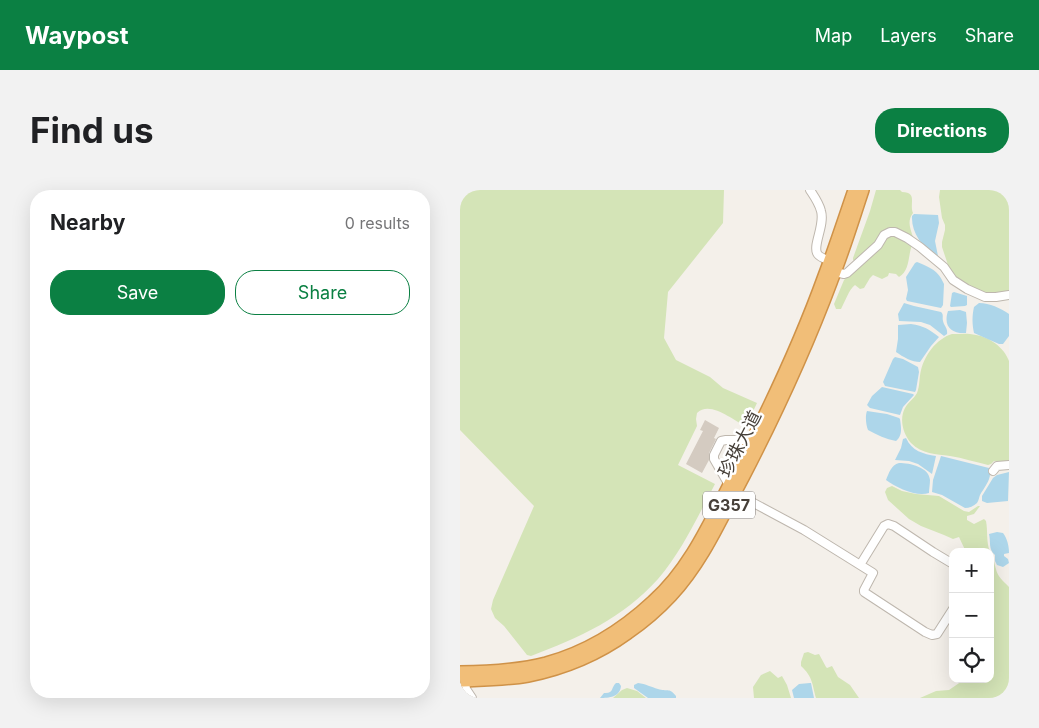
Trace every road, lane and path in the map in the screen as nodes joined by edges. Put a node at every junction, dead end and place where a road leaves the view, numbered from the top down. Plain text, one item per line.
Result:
1 (810, 190) edge
2 (854, 190) edge
3 (863, 190) edge
4 (829, 261) junction
5 (835, 272) junction
6 (1009, 295) edge
7 (753, 440) junction
8 (1009, 464) edge
9 (993, 471) dead end
10 (732, 489) junction
11 (949, 561) edge
12 (860, 565) junction
13 (949, 615) edge
14 (462, 676) edge
15 (471, 698) edge

1 - 4 street
2 - 4 highway, 珍珠大道 / G357
3 - 5 highway, 珍珠大道 / G357
4 - 5 street
4 - 7 highway, 珍珠大道 / G357
5 - 6 street
5 - 10 highway, 珍珠大道 / G357
7 - 10 highway, 珍珠大道 / G357
7 - 10 street
8 - 9 street
10 - 12 street
10 - 14 highway, 珍珠大道 / G357
11 - 12 street
12 - 13 street
14 - 15 street

